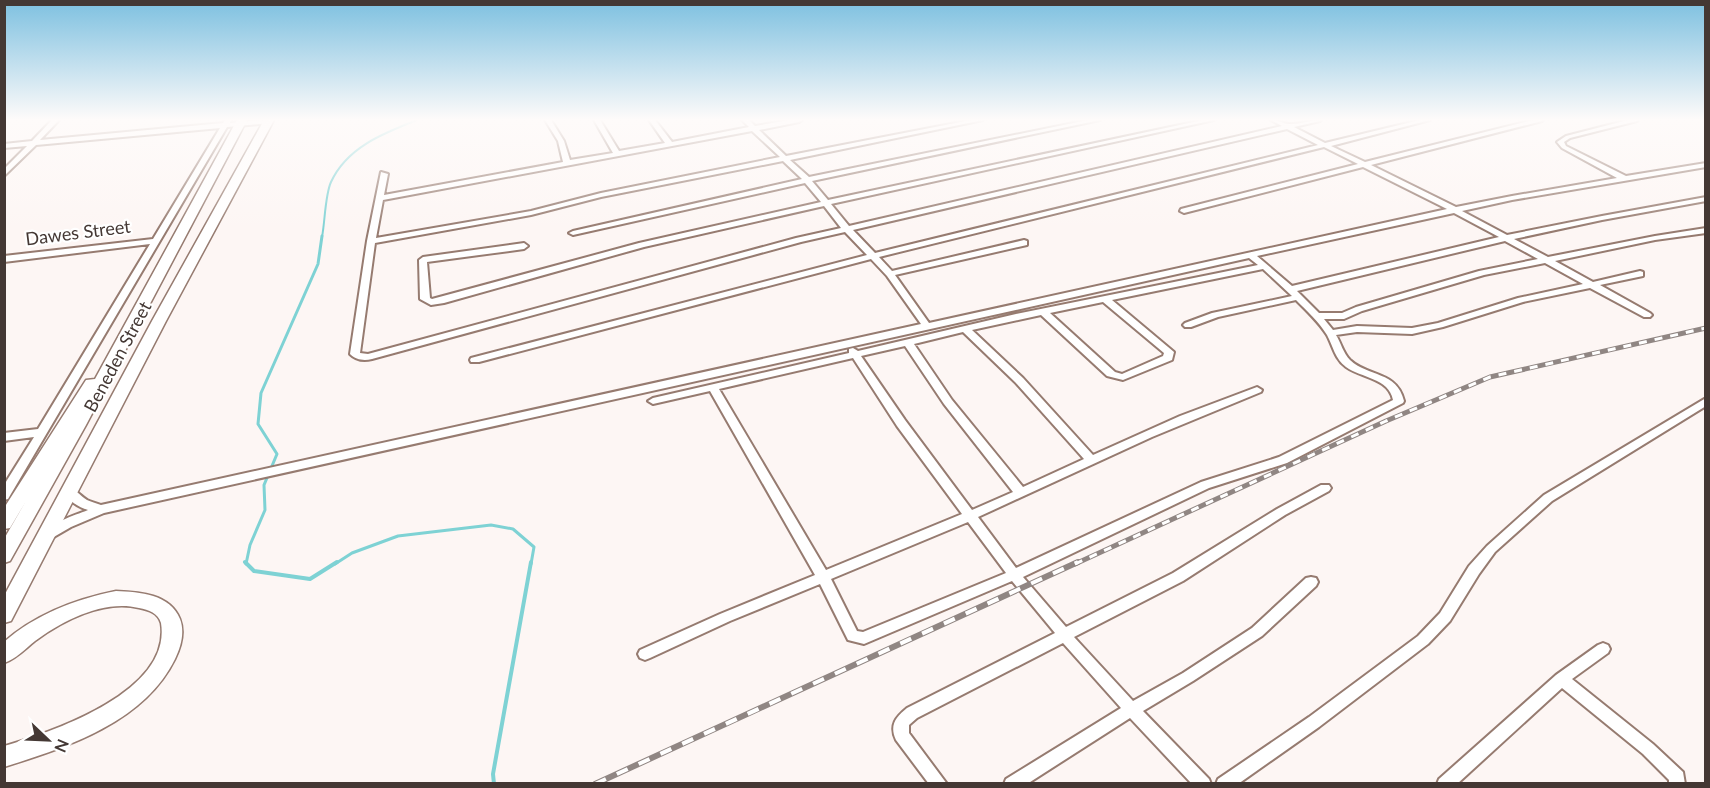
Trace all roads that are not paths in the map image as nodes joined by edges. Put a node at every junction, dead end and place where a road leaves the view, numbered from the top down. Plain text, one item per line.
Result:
1 (21, 157) edge
2 (210, 157) edge
3 (216, 157) edge
4 (249, 157) edge
5 (565, 157) edge
6 (598, 157) edge
7 (783, 157) edge
8 (796, 157) edge
9 (919, 157) edge
10 (1043, 157) edge
11 (1158, 157) edge
12 (1278, 157) edge
13 (1351, 157) edge
14 (1400, 157) edge
15 (1583, 157) edge
16 (785, 159) junction
17 (567, 163) junction
18 (1369, 165) junction
19 (1706, 165) edge
20 (4, 174) edge
21 (384, 174) dead end
22 (1625, 179) junction
23 (807, 180) junction
24 (380, 198) junction
25 (1706, 199) edge
26 (827, 204) junction
27 (1455, 210) junction
28 (1184, 211) dead end
29 (846, 228) junction
30 (1706, 230) edge
31 (573, 233) dead end
32 (1506, 238) junction
33 (155, 241) junction
34 (371, 241) junction
35 (1024, 243) dead end
36 (524, 246) dead end
37 (1251, 255) junction
38 (873, 256) junction
39 (4, 259) edge
40 (1546, 260) junction
41 (1265, 266) junction
42 (890, 274) junction
43 (1640, 274) dead end
44 (1590, 284) junction
45 (1296, 293) junction
46 (1105, 299) junction
47 (1044, 312) junction
48 (1647, 315) dead end
49 (1316, 316) junction
50 (134, 322) junction
51 (927, 326) junction
52 (1188, 326) dead end
53 (965, 329) junction
54 (1330, 333) junction
55 (908, 342) junction
56 (852, 350) junction
57 (475, 360) dead end
58 (713, 387) junction
59 (1257, 390) dead end
60 (653, 401) dead end
61 (1706, 401) edge
62 (42, 432) junction
63 (4, 437) edge
64 (1092, 461) junction
65 (1325, 488) dead end
66 (69, 492) junction
67 (1021, 493) junction
68 (4, 496) edge
69 (101, 509) junction
70 (970, 516) junction
71 (4, 524) edge
72 (45, 537) junction
73 (4, 556) edge
74 (1014, 574) junction
75 (823, 577) junction
76 (1311, 582) dead end
77 (4, 615) edge
78 (1063, 633) junction
79 (1604, 649) dead end
80 (645, 654) dead end
81 (4, 655) edge
82 (1561, 679) junction
83 (1132, 709) junction
84 (4, 757) edge
85 (939, 783) edge
86 (1012, 783) edge
87 (1203, 783) edge
88 (1224, 783) edge
89 (1445, 783) edge
90 (1677, 783) edge

1 - 20 street
2 - 33 street, Beneden Street
3 - 50 main road, Beneden Street
4 - 66 main road, Beneden Street
5 - 17 street
6 - 17 street
7 - 16 street
8 - 16 street
9 - 23 street
10 - 26 street
11 - 29 street
12 - 38 street
13 - 18 street
14 - 18 street
15 - 22 street
16 - 23 street
16 - 34 street
17 - 24 street
18 - 27 street
18 - 28 street
19 - 22 street
21 - 24 street
22 - 27 street
23 - 26 street
23 - 31 street
24 - 34 street
25 - 32 street
26 - 29 street
26 - 36 street
27 - 32 street
27 - 37 street
29 - 34 street
29 - 38 street
30 - 40 street
32 - 40 street
32 - 45 street
33 - 39 street, Dawes Street
33 - 62 street, Beneden Street
35 - 42 street
37 - 41 street
37 - 51 street
38 - 42 street
38 - 57 street
40 - 44 street
40 - 49 street
41 - 45 street
41 - 46 street
42 - 51 street
43 - 44 street
44 - 48 street
44 - 54 street
45 - 49 street
45 - 52 street
46 - 47 street
46 - 47 street
47 - 53 street
49 - 54 street
50 - 71 main road
50 - 73 main road, Beneden Street
51 - 56 street
53 - 55 street
53 - 64 street
54 - 74 street
55 - 56 street
55 - 67 street
56 - 58 street
56 - 69 street
56 - 70 street
58 - 60 street
58 - 75 street
59 - 64 street
61 - 88 street
62 - 63 street
62 - 68 street, Beneden Street
64 - 67 street
65 - 78 street
66 - 69 street
66 - 72 main road, Beneden Street
67 - 70 street
69 - 72 street
70 - 74 street
70 - 75 street
72 - 77 main road, Beneden Street
74 - 75 street
74 - 78 street
75 - 80 street
76 - 83 street
78 - 83 street
78 - 85 street
79 - 82 street
81 - 84 main road
82 - 89 street
82 - 90 street
83 - 86 street
83 - 87 street

